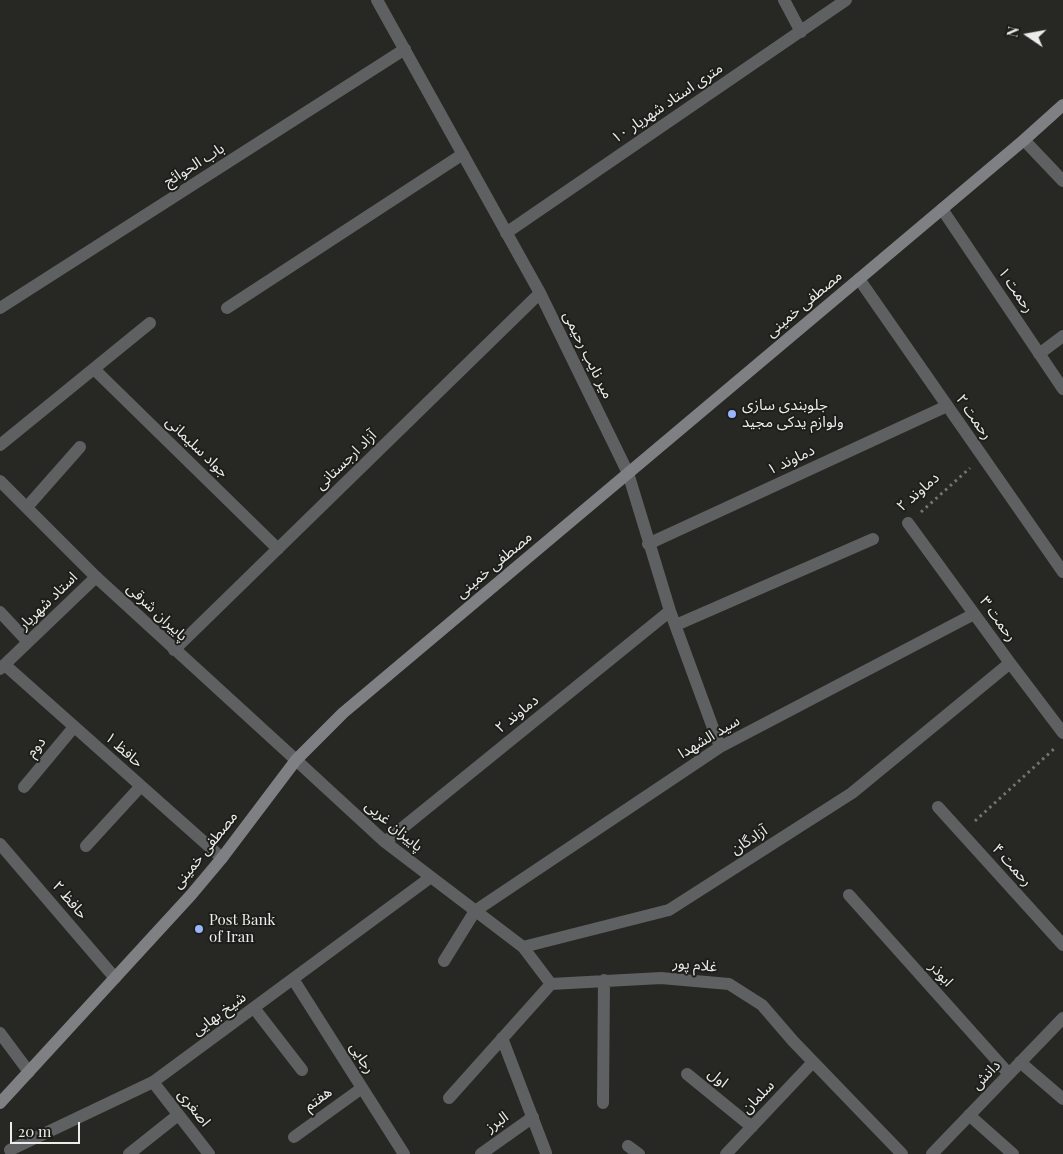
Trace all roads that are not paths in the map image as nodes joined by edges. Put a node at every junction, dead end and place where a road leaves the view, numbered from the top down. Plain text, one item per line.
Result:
1 (377, 0) edge
2 (784, 0) edge
3 (846, 0) edge
4 (801, 32) junction
5 (404, 49) junction
6 (1063, 105) edge
7 (1024, 140) junction
8 (463, 154) junction
9 (1063, 181) edge
10 (942, 209) junction
11 (506, 232) junction
12 (859, 279) junction
13 (540, 293) junction
14 (0, 308) edge
15 (227, 308) dead end
16 (150, 323) dead end
17 (1063, 336) edge
18 (1039, 354) junction
19 (94, 368) junction
20 (1063, 390) edge
21 (947, 406) junction
22 (0, 445) edge
23 (80, 447) dead end
24 (628, 473) junction
25 (0, 481) edge
26 (27, 507) junction
27 (908, 523) road end
28 (873, 539) dead end
29 (648, 544) junction
30 (278, 549) junction
31 (1063, 572) edge
32 (96, 577) junction
33 (670, 611) junction
34 (0, 612) edge
35 (974, 614) junction
36 (676, 625) junction
37 (28, 642) junction
38 (174, 650) junction
39 (1010, 664) junction
40 (3, 667) edge
41 (74, 727) junction
42 (1063, 733) edge
43 (720, 747) junction
44 (296, 760) junction
45 (141, 786) junction
46 (24, 787) dead end
47 (938, 807) dead end
48 (384, 842) junction
49 (0, 844) edge
50 (86, 846) dead end
51 (222, 858) junction
52 (431, 877) junction
53 (849, 895) dead end
54 (475, 911) junction
55 (1063, 945) edge
56 (523, 947) junction
57 (444, 961) dead end
58 (115, 978) junction
59 (293, 979) junction
60 (604, 980) junction
61 (551, 984) junction
62 (254, 1008) junction
63 (1063, 1018) edge
64 (0, 1033) edge
65 (502, 1038) junction
66 (813, 1062) junction
67 (1020, 1062) junction
68 (302, 1070) dead end
69 (29, 1072) junction
70 (687, 1074) dead end
71 (1009, 1074) junction
72 (153, 1082) junction
73 (362, 1088) junction
74 (449, 1098) dead end
75 (1063, 1099) edge
76 (0, 1103) edge
77 (603, 1103) dead end
78 (178, 1115) junction
79 (969, 1115) junction
80 (533, 1117) junction
81 (752, 1127) junction
82 (294, 1137) dead end
83 (0, 1140) edge
84 (12, 1152) edge
85 (546, 1153) dead end
86 (129, 1154) edge
87 (209, 1154) edge
88 (404, 1154) edge
89 (481, 1154) edge
90 (726, 1154) edge
91 (902, 1154) edge
92 (932, 1154) edge
93 (1013, 1154) edge

1 - 5 street, میر نایب رحیمی
2 - 4 street
3 - 4 street, ۱۰ متری استاد شهریار
4 - 11 street, ۱۰ متری استاد شهریار
5 - 8 street, میر نایب رحیمی
5 - 14 street, باب الحوائج
6 - 7 main road, مصطفی خمینی
7 - 9 street
7 - 10 main road, مصطفی خمینی
8 - 11 street, میر نایب رحیمی
8 - 15 street
10 - 12 main road, مصطفی خمینی
10 - 18 street, رحمت ۱
11 - 13 street, میر نایب رحیمی
12 - 21 street, رحمت ۲
12 - 24 main road, مصطفی خمینی
13 - 24 street, میر نایب رحیمی
13 - 30 street, آزاد ارجستانی
16 - 19 street
17 - 18 street
18 - 20 street, رحمت ۱
19 - 22 street
19 - 30 street, جواد سلیمانی
21 - 29 street, دماوند ۱
21 - 31 street, رحمت ۲
23 - 26 street
24 - 29 street, میر نایب رحیمی
24 - 44 main road, مصطفی خمینی
25 - 26 street, پاییران شرقی
26 - 32 street, پاییران شرقی
27 - 35 street, رحمت ۳
28 - 36 street
29 - 33 street, میر نایب رحیمی
30 - 38 street, آزاد ارجستانی
32 - 37 street, استاد شهریار
32 - 38 street, پاییران شرقی
33 - 36 street, میر نایب رحیمی
33 - 48 street, دماوند ۲
34 - 37 street
35 - 39 street, رحمت ۳
35 - 43 street, سید الشهدا
36 - 43 street, میر نایب رحیمی
37 - 40 street, استاد شهریار
38 - 44 street, پاییران شرقی
39 - 42 street, رحمت ۳
39 - 56 street, آزادگان
40 - 41 street, حافظ ۱
41 - 45 street, حافظ ۱
41 - 46 street, دوم
43 - 54 street, سید الشهدا
44 - 48 street, پاییزان غربی
44 - 51 main road, مصطفی خمینی
45 - 50 street
45 - 51 street, حافظ ۱
47 - 55 street, رحمت ۴
48 - 52 street, پاییزان غربی
49 - 58 street, حافظ ۲
51 - 58 main road, مصطفی خمینی
52 - 54 street, پاییزان غربی
52 - 59 street, شیخ بهایی
53 - 71 street, ابوذر
54 - 56 street
54 - 57 street
56 - 61 street
58 - 69 main road, مصطفی خمینی
59 - 62 street, شیخ بهایی
59 - 73 street, رجایی
60 - 61 street, غلام پور
60 - 66 street, غلام پور
60 - 77 street
61 - 65 street
62 - 68 street
62 - 72 street, شیخ بهایی
63 - 67 street, دانش
64 - 69 street
65 - 74 street
65 - 80 street
66 - 81 street, سلمان
66 - 91 street, غلام پور
67 - 71 street, دانش
67 - 75 street
69 - 76 main road, مصطفی خمینی
70 - 81 street, اول
71 - 79 street, دانش
72 - 78 street, اصغری
72 - 84 street, شیخ بهایی
73 - 82 street, هفتم
73 - 88 street, رجایی
78 - 86 street
78 - 87 street, اصغری
79 - 92 street, دانش
79 - 93 street
80 - 85 street
80 - 89 street, البرز
81 - 90 street, سلمان
83 - 84 street

